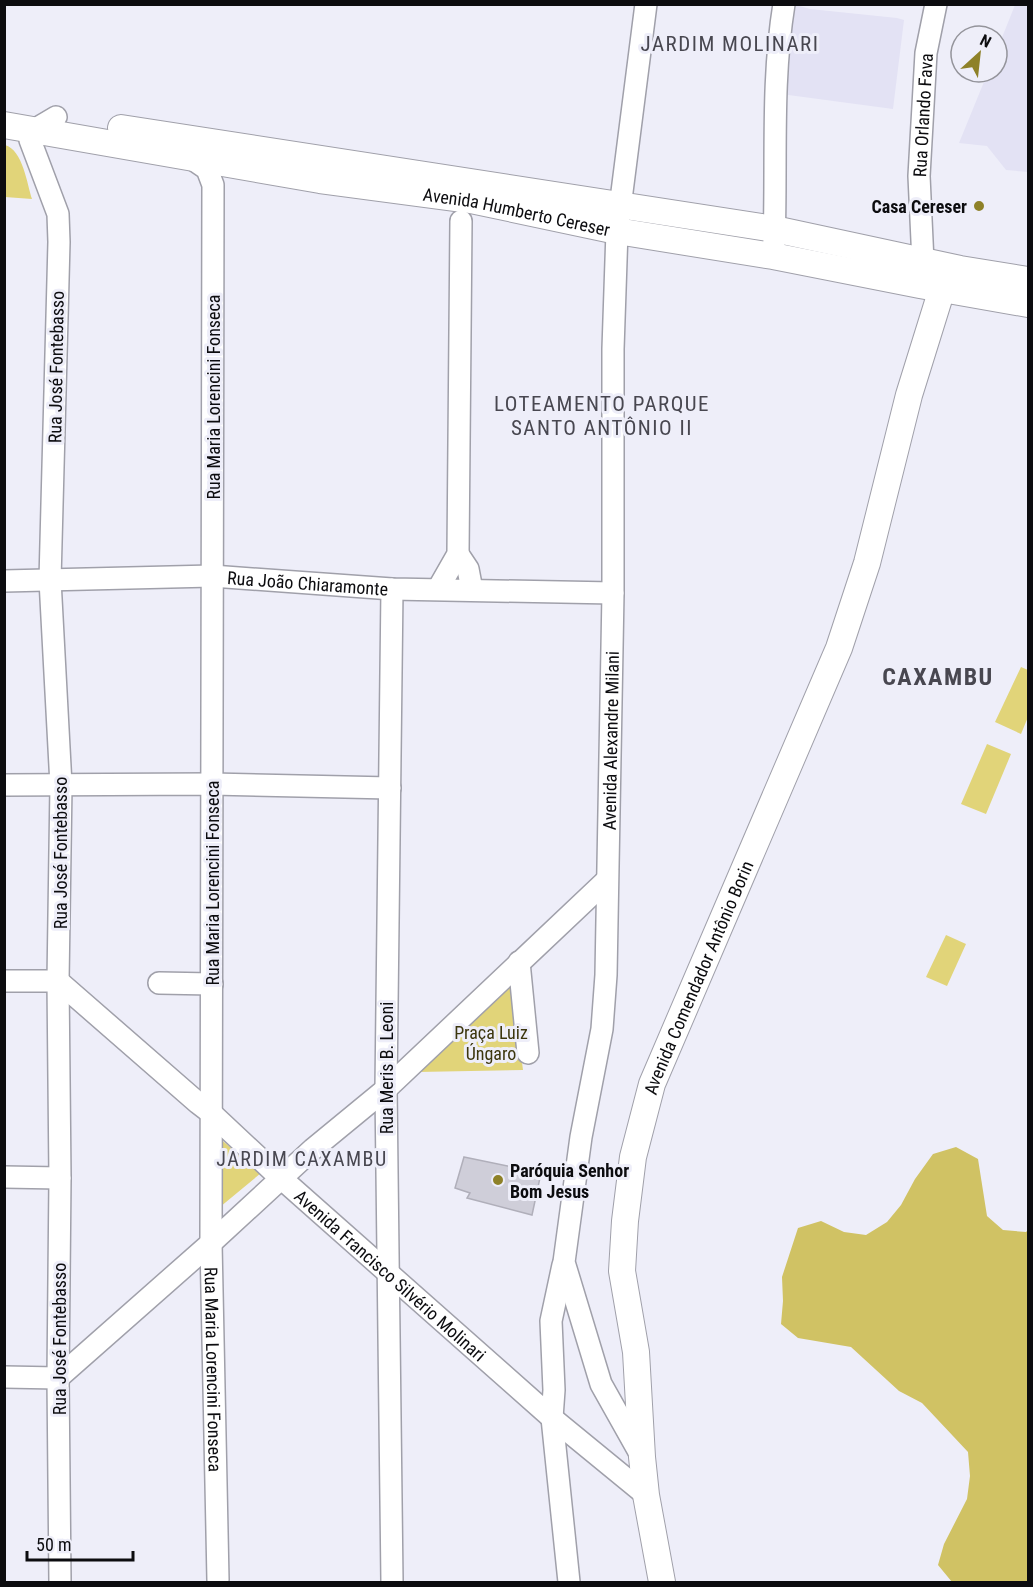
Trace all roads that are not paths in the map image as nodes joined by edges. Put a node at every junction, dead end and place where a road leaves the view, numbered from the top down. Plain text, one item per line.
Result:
1 (646, 4) edge
2 (784, 4) edge
3 (936, 4) edge
4 (4, 107) edge
5 (56, 117) junction
6 (4, 125) edge
7 (34, 130) junction
8 (191, 158) junction
9 (232, 165) junction
10 (213, 185) junction
11 (620, 206) junction
12 (461, 221) dead end
13 (774, 229) junction
14 (617, 231) junction
15 (773, 256) junction
16 (929, 279) junction
17 (1029, 280) edge
18 (1029, 304) edge
19 (458, 554) junction
20 (212, 576) junction
21 (50, 580) junction
22 (4, 581) edge
23 (392, 589) junction
24 (438, 589) junction
25 (472, 590) junction
26 (613, 593) junction
27 (212, 784) junction
28 (4, 785) edge
29 (61, 785) junction
30 (390, 788) junction
31 (607, 879) junction
32 (519, 962) junction
33 (4, 981) edge
34 (58, 981) junction
35 (159, 983) dead end
36 (212, 984) junction
37 (528, 1053) dead end
38 (386, 1089) junction
39 (211, 1113) junction
40 (4, 1178) edge
41 (60, 1178) junction
42 (281, 1178) junction
43 (211, 1242) junction
44 (564, 1262) junction
45 (388, 1272) junction
46 (4, 1377) edge
47 (58, 1378) junction
48 (552, 1418) junction
49 (642, 1458) junction
50 (646, 1495) junction
51 (218, 1580) dead end
52 (60, 1582) edge
53 (392, 1582) edge
54 (569, 1582) edge
55 (662, 1582) edge

1 - 11 street, Avenida Alexandre Milani
2 - 13 street
3 - 16 street, Rua Orlando Fava
4 - 5 main road, Avenida Humberto Cereser
5 - 7 street
5 - 11 main road, Avenida Humberto Cereser
6 - 7 main road, Avenida Humberto Cereser
7 - 8 main road, Avenida Humberto Cereser
7 - 21 street, Rua José Fontebasso
8 - 9 main road, Avenida Humberto Cereser
8 - 10 street
9 - 10 street
9 - 14 main road, Avenida Humberto Cereser
10 - 20 street, Rua Maria Lorencini Fonseca
11 - 13 main road, Avenida Humberto Cereser
11 - 14 street, Avenida Alexandre Milani
12 - 19 street
13 - 15 street
13 - 16 main road, Avenida Humberto Cereser
14 - 15 main road, Avenida Humberto Cereser
14 - 26 street, Avenida Alexandre Milani
15 - 16 main road, Avenida Humberto Cereser
16 - 17 main road, Avenida Humberto Cereser
16 - 18 main road, Avenida Humberto Cereser
16 - 49 main road, Avenida Comendador Antônio Borin
19 - 24 street
19 - 25 street
20 - 21 street, Rua João Chiaramonte
20 - 23 street, Rua João Chiaramonte
20 - 27 street, Rua Maria Lorencini Fonseca
21 - 22 street, Rua João Chiaramonte
21 - 29 street, Rua José Fontebasso
23 - 24 street, Rua João Chiaramonte
23 - 30 street, Rua Meris B. Leoni
24 - 25 street, Rua João Chiaramonte
25 - 26 street, Rua João Chiaramonte
26 - 31 street, Avenida Alexandre Milani
27 - 29 street
27 - 30 street
27 - 36 street, Rua Maria Lorencini Fonseca
28 - 29 street
29 - 34 street, Rua José Fontebasso
30 - 38 street, Rua Meris B. Leoni
31 - 32 street
31 - 44 street, Avenida Alexandre Milani
32 - 37 street
32 - 38 street
33 - 34 street
34 - 39 street, Avenida Francisco Silvério Molinari
34 - 41 street, Rua José Fontebasso
35 - 36 street
36 - 39 street, Rua Maria Lorencini Fonseca
38 - 42 street
38 - 45 street, Rua Meris B. Leoni
39 - 42 street, Avenida Francisco Silvério Molinari
39 - 43 street, Rua Maria Lorencini Fonseca
40 - 41 street
41 - 47 street, Rua José Fontebasso
42 - 43 street
42 - 45 street, Avenida Francisco Silvério Molinari
43 - 47 street
43 - 51 street, Rua Maria Lorencini Fonseca
44 - 48 street
44 - 49 street, Avenida Alexandre Milani
45 - 48 street, Avenida Francisco Silvério Molinari
45 - 53 street, Rua Meris B. Leoni
46 - 47 street
47 - 52 street, Rua José Fontebasso
48 - 50 street, Avenida Francisco Silvério Molinari
48 - 54 street
49 - 50 main road, Avenida Comendador Antônio Borin
50 - 55 main road, Avenida Comendador Antônio Borin

